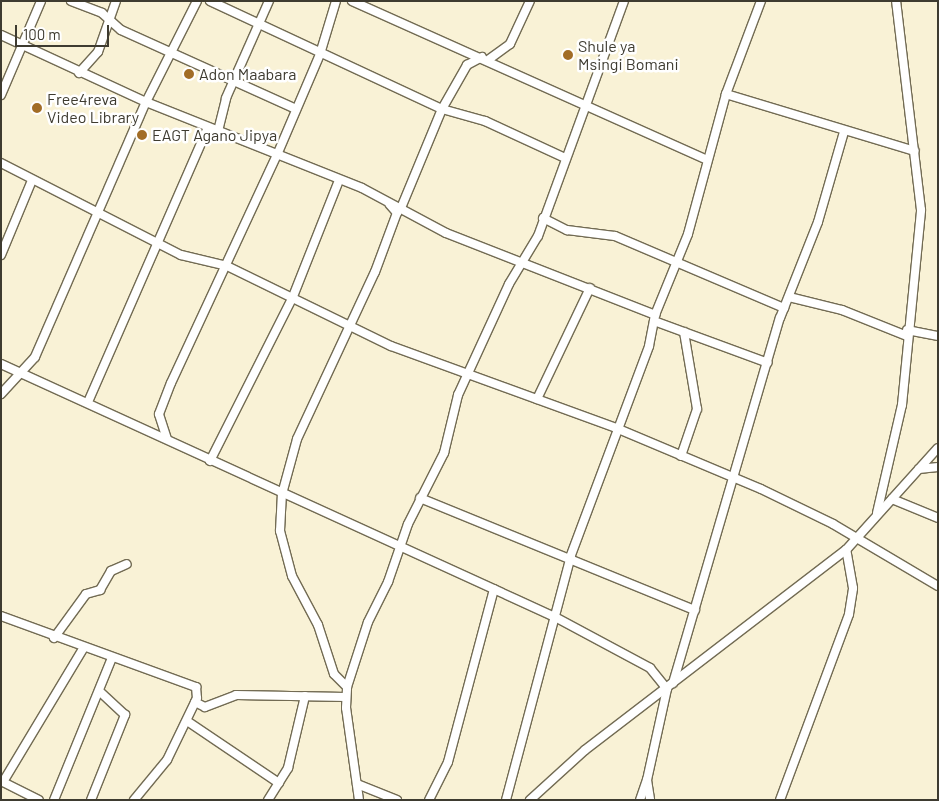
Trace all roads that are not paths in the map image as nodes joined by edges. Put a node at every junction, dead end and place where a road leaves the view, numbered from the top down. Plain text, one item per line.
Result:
1 (41, 1) edge
2 (71, 1) edge
3 (116, 1) edge
4 (197, 1) edge
5 (210, 1) edge
6 (269, 1) edge
7 (336, 1) edge
8 (352, 1) edge
9 (530, 1) edge
10 (624, 1) edge
11 (761, 1) edge
12 (896, 1) edge
13 (109, 19) junction
14 (257, 26) junction
15 (1, 35) edge
16 (22, 46) junction
17 (173, 50) junction
18 (320, 54) junction
19 (485, 58) junction
20 (80, 74) junction
21 (234, 80) junction
22 (726, 94) junction
23 (1, 95) edge
24 (146, 102) junction
25 (583, 106) junction
26 (296, 109) junction
27 (442, 109) junction
28 (208, 127) junction
29 (218, 131) junction
30 (844, 132) junction
31 (915, 151) junction
32 (277, 154) junction
33 (565, 158) junction
34 (707, 160) junction
35 (1, 163) edge
36 (32, 180) junction
37 (339, 180) junction
38 (386, 200) junction
39 (401, 208) junction
40 (99, 216) junction
41 (543, 218) junction
42 (160, 242) junction
43 (1, 255) edge
44 (523, 264) junction
45 (678, 264) junction
46 (227, 266) junction
47 (590, 288) junction
48 (789, 297) junction
49 (292, 299) junction
50 (784, 308) junction
51 (655, 318) junction
52 (350, 327) junction
53 (684, 332) junction
54 (907, 333) junction
55 (938, 336) edge
56 (768, 363) junction
57 (1, 364) edge
58 (468, 373) junction
59 (23, 374) junction
60 (1, 394) edge
61 (537, 399) junction
62 (88, 402) junction
63 (616, 428) junction
64 (166, 439) junction
65 (938, 448) edge
66 (681, 456) junction
67 (210, 460) junction
68 (938, 467) edge
69 (920, 469) junction
70 (731, 477) junction
71 (282, 494) junction
72 (420, 498) junction
73 (892, 499) junction
74 (877, 516) junction
75 (938, 518) edge
76 (856, 539) junction
77 (398, 548) junction
78 (846, 550) junction
79 (571, 555) junction
80 (127, 564) dead end
81 (938, 586) edge
82 (494, 589) junction
83 (695, 610) junction
84 (1, 616) edge
85 (555, 617) junction
86 (54, 638) junction
87 (83, 649) junction
88 (112, 658) junction
89 (670, 686) junction
90 (347, 687) junction
91 (100, 692) junction
92 (305, 696) junction
93 (346, 697) junction
94 (195, 702) junction
95 (187, 721) junction
96 (647, 780) junction
97 (2, 781) edge
98 (279, 783) junction
99 (357, 784) junction
100 (358, 798) edge
101 (39, 800) edge
102 (54, 800) edge
103 (91, 800) edge
104 (134, 800) edge
105 (268, 800) edge
106 (397, 800) edge
107 (428, 800) edge
108 (506, 800) edge
109 (530, 800) edge
110 (640, 800) edge
111 (650, 800) edge
112 (780, 800) edge

1 - 16 street
2 - 13 street
3 - 13 street
4 - 17 street
5 - 14 street
6 - 14 street
7 - 18 street
8 - 19 street
9 - 19 street
10 - 25 street
11 - 22 street
12 - 31 street
13 - 17 street
13 - 20 street
14 - 18 street
14 - 21 street
15 - 16 street
16 - 20 street
16 - 23 street
17 - 21 street
17 - 24 street
18 - 26 street
18 - 27 street
19 - 25 street
19 - 27 street
20 - 24 street
21 - 26 street
21 - 29 street
22 - 30 street
22 - 34 street
24 - 28 street
24 - 40 street
25 - 33 street
25 - 34 street
26 - 32 street
27 - 33 street
27 - 39 street
28 - 29 street
28 - 42 street
29 - 32 street
30 - 31 street
30 - 48 street
31 - 54 street
32 - 37 street
32 - 46 street
33 - 41 street
34 - 45 street
35 - 36 street
36 - 40 street
36 - 43 street
37 - 38 street
37 - 49 street
38 - 39 street
38 - 52 street
39 - 44 street
40 - 42 street
40 - 59 street
41 - 44 street
41 - 45 street
42 - 46 street
42 - 62 street
44 - 47 street
44 - 58 street
45 - 50 street
45 - 51 street
46 - 49 street
46 - 64 street
47 - 51 street
47 - 61 street
48 - 50 street
48 - 54 street
49 - 52 street
49 - 67 street
50 - 56 street
51 - 53 street
51 - 63 street
52 - 58 street
52 - 71 street
53 - 56 street
53 - 66 street
54 - 55 street
54 - 74 street
56 - 70 street
57 - 59 street
58 - 61 street
58 - 72 street
59 - 60 street
59 - 62 street
61 - 63 street
62 - 64 street
63 - 66 street
63 - 79 street
64 - 67 street
65 - 69 street
66 - 70 street
67 - 71 street
68 - 69 street
69 - 73 street
70 - 76 street
70 - 83 street
71 - 77 street
71 - 90 street
72 - 77 street
72 - 79 street
73 - 74 street
73 - 75 street
74 - 76 street
76 - 78 street
76 - 81 street
77 - 82 street
77 - 90 street
78 - 89 street
78 - 112 street
79 - 83 street
79 - 85 street
80 - 86 street
82 - 85 street
82 - 107 street
83 - 89 street
84 - 86 street
85 - 89 street
85 - 108 street
86 - 87 street
87 - 88 street
87 - 97 street
88 - 91 street
88 - 94 street
89 - 96 street
89 - 109 street
90 - 93 street
91 - 102 street
91 - 103 street
92 - 93 street
92 - 94 street
92 - 98 street
93 - 99 street
94 - 95 street
95 - 98 street
95 - 104 street
96 - 110 street
96 - 111 street
97 - 101 street
98 - 105 street
99 - 100 street
99 - 106 street

